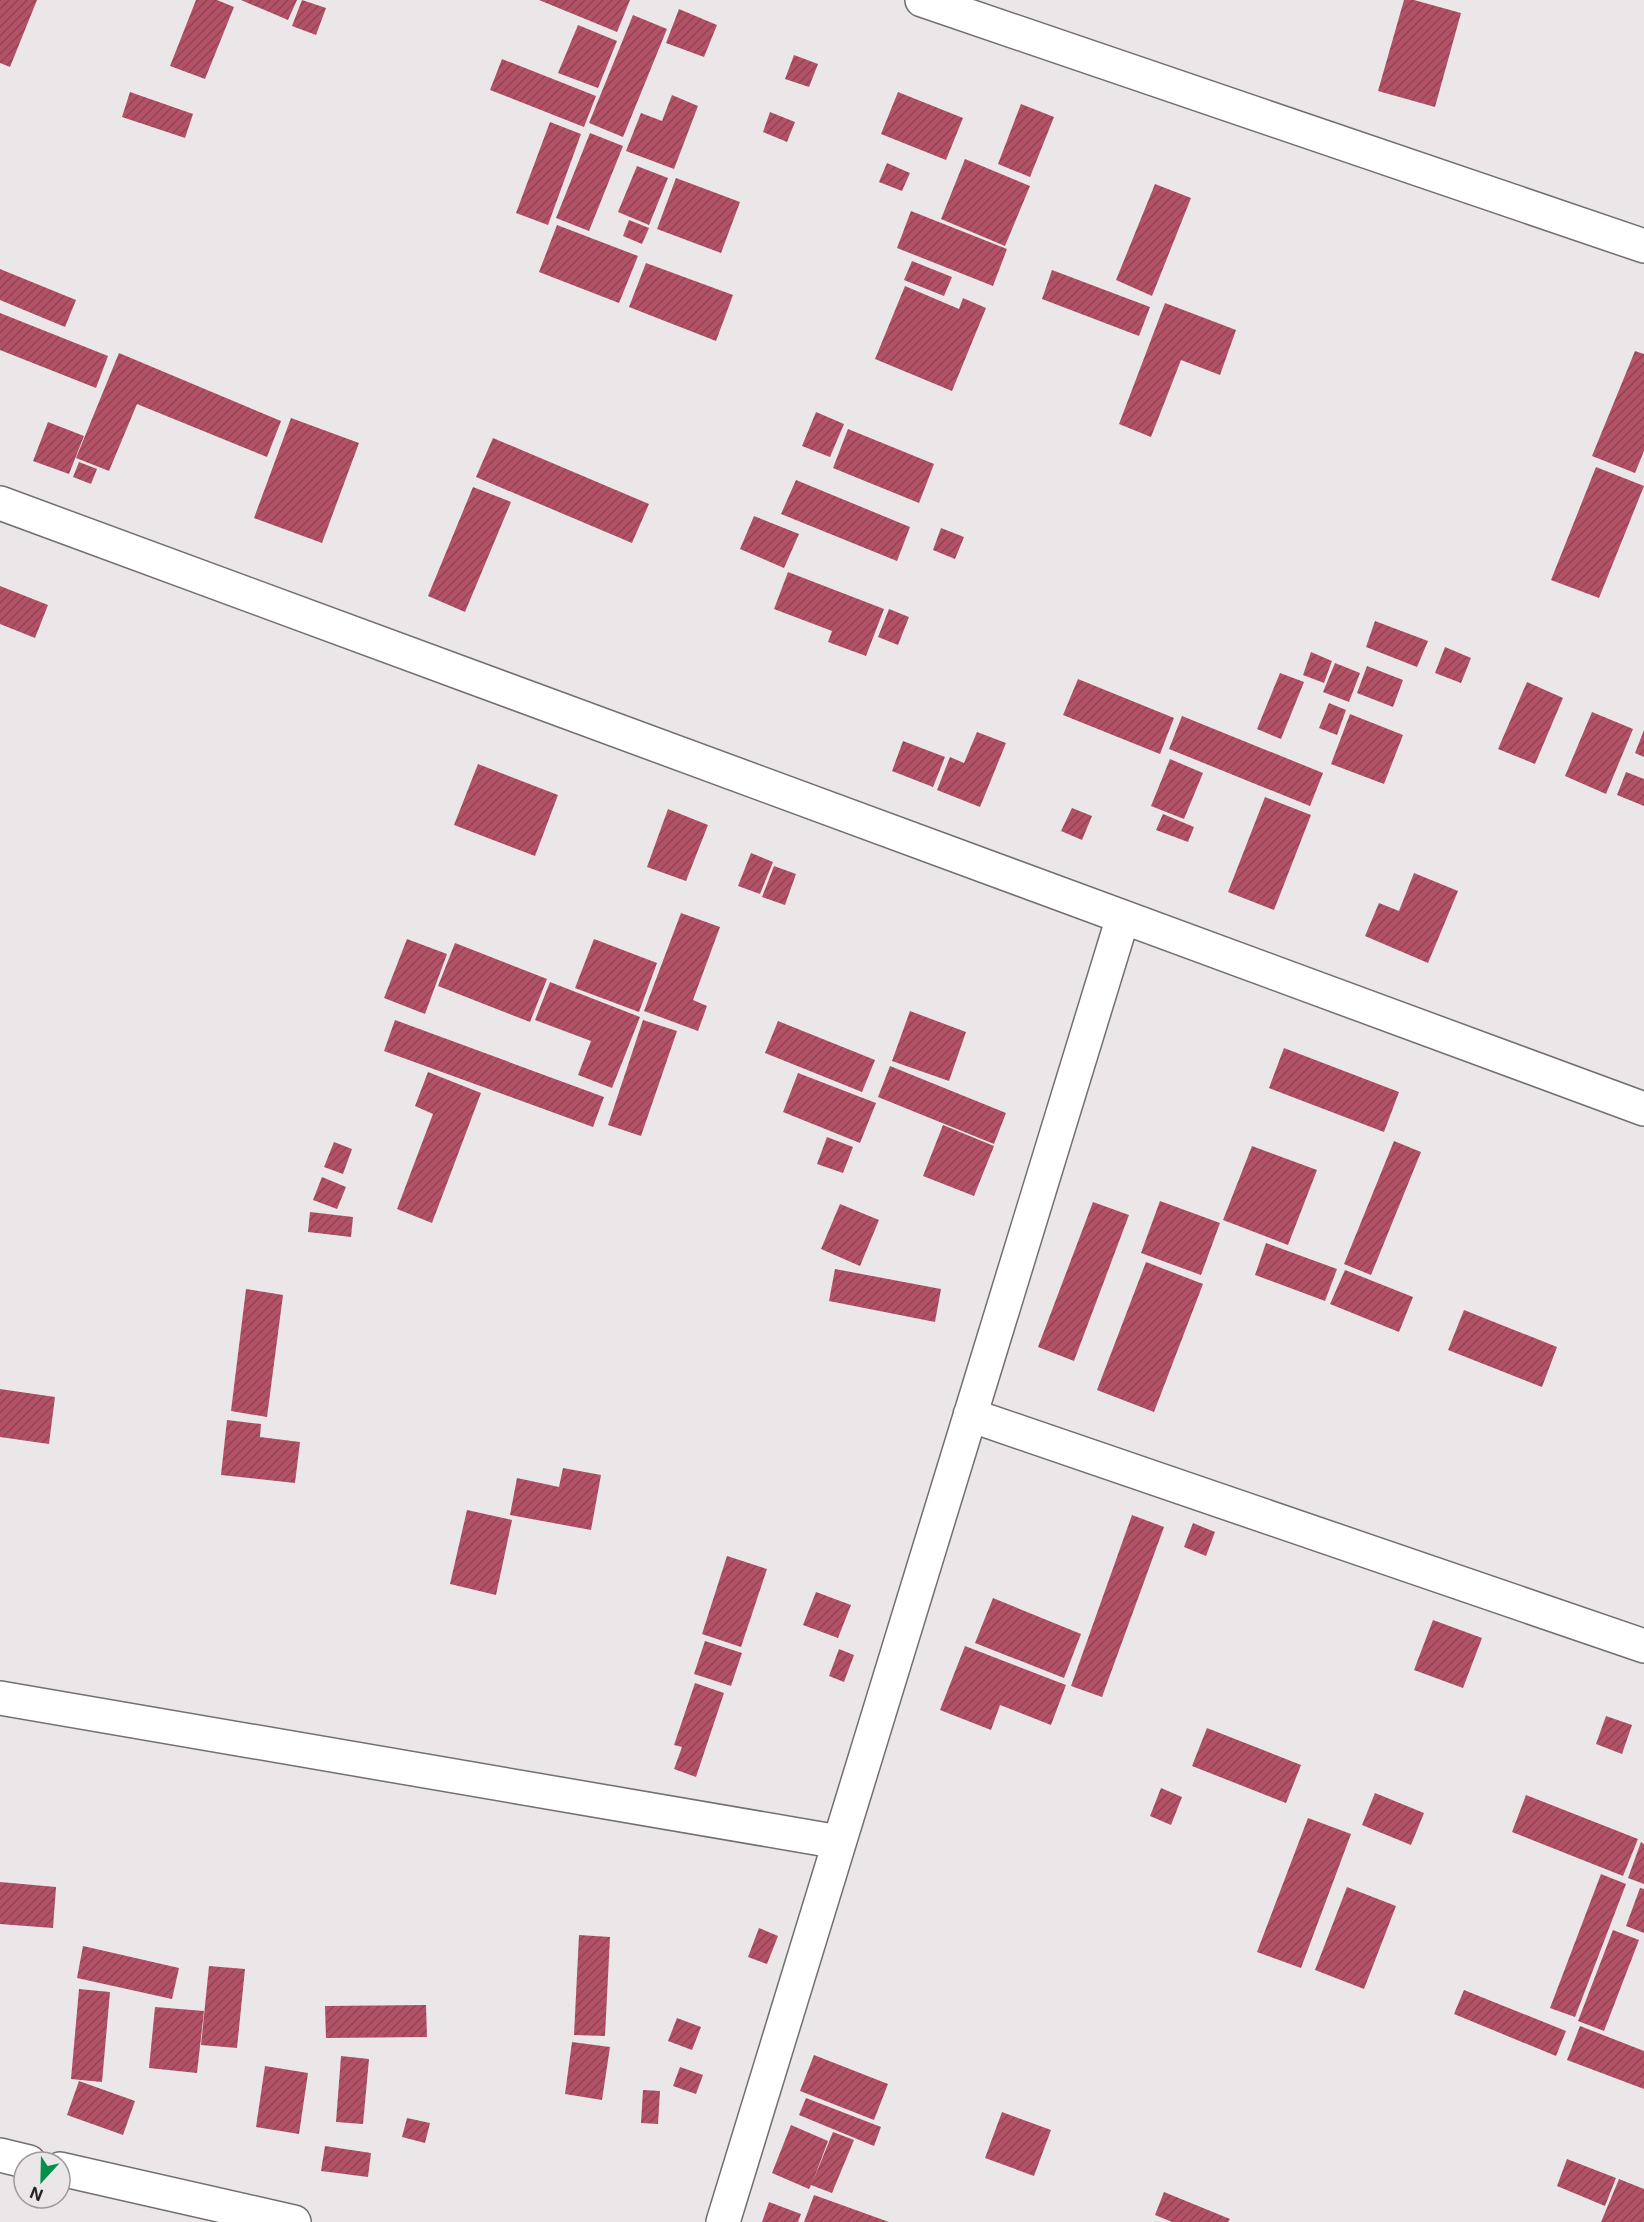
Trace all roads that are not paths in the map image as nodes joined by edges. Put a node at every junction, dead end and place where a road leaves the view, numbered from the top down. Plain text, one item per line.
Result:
1 (922, 0) edge
2 (1644, 246) edge
3 (0, 503) edge
4 (1123, 916) junction
5 (1644, 1109) edge
6 (970, 1415) junction
7 (1644, 1647) edge
8 (0, 1698) edge
9 (839, 1842) junction
10 (72, 2172) edge
11 (294, 2222) edge
12 (723, 2222) edge

1 - 2 street
3 - 4 street
4 - 5 street
4 - 6 street
6 - 7 street
6 - 9 street
8 - 9 street
9 - 12 street
10 - 11 street

